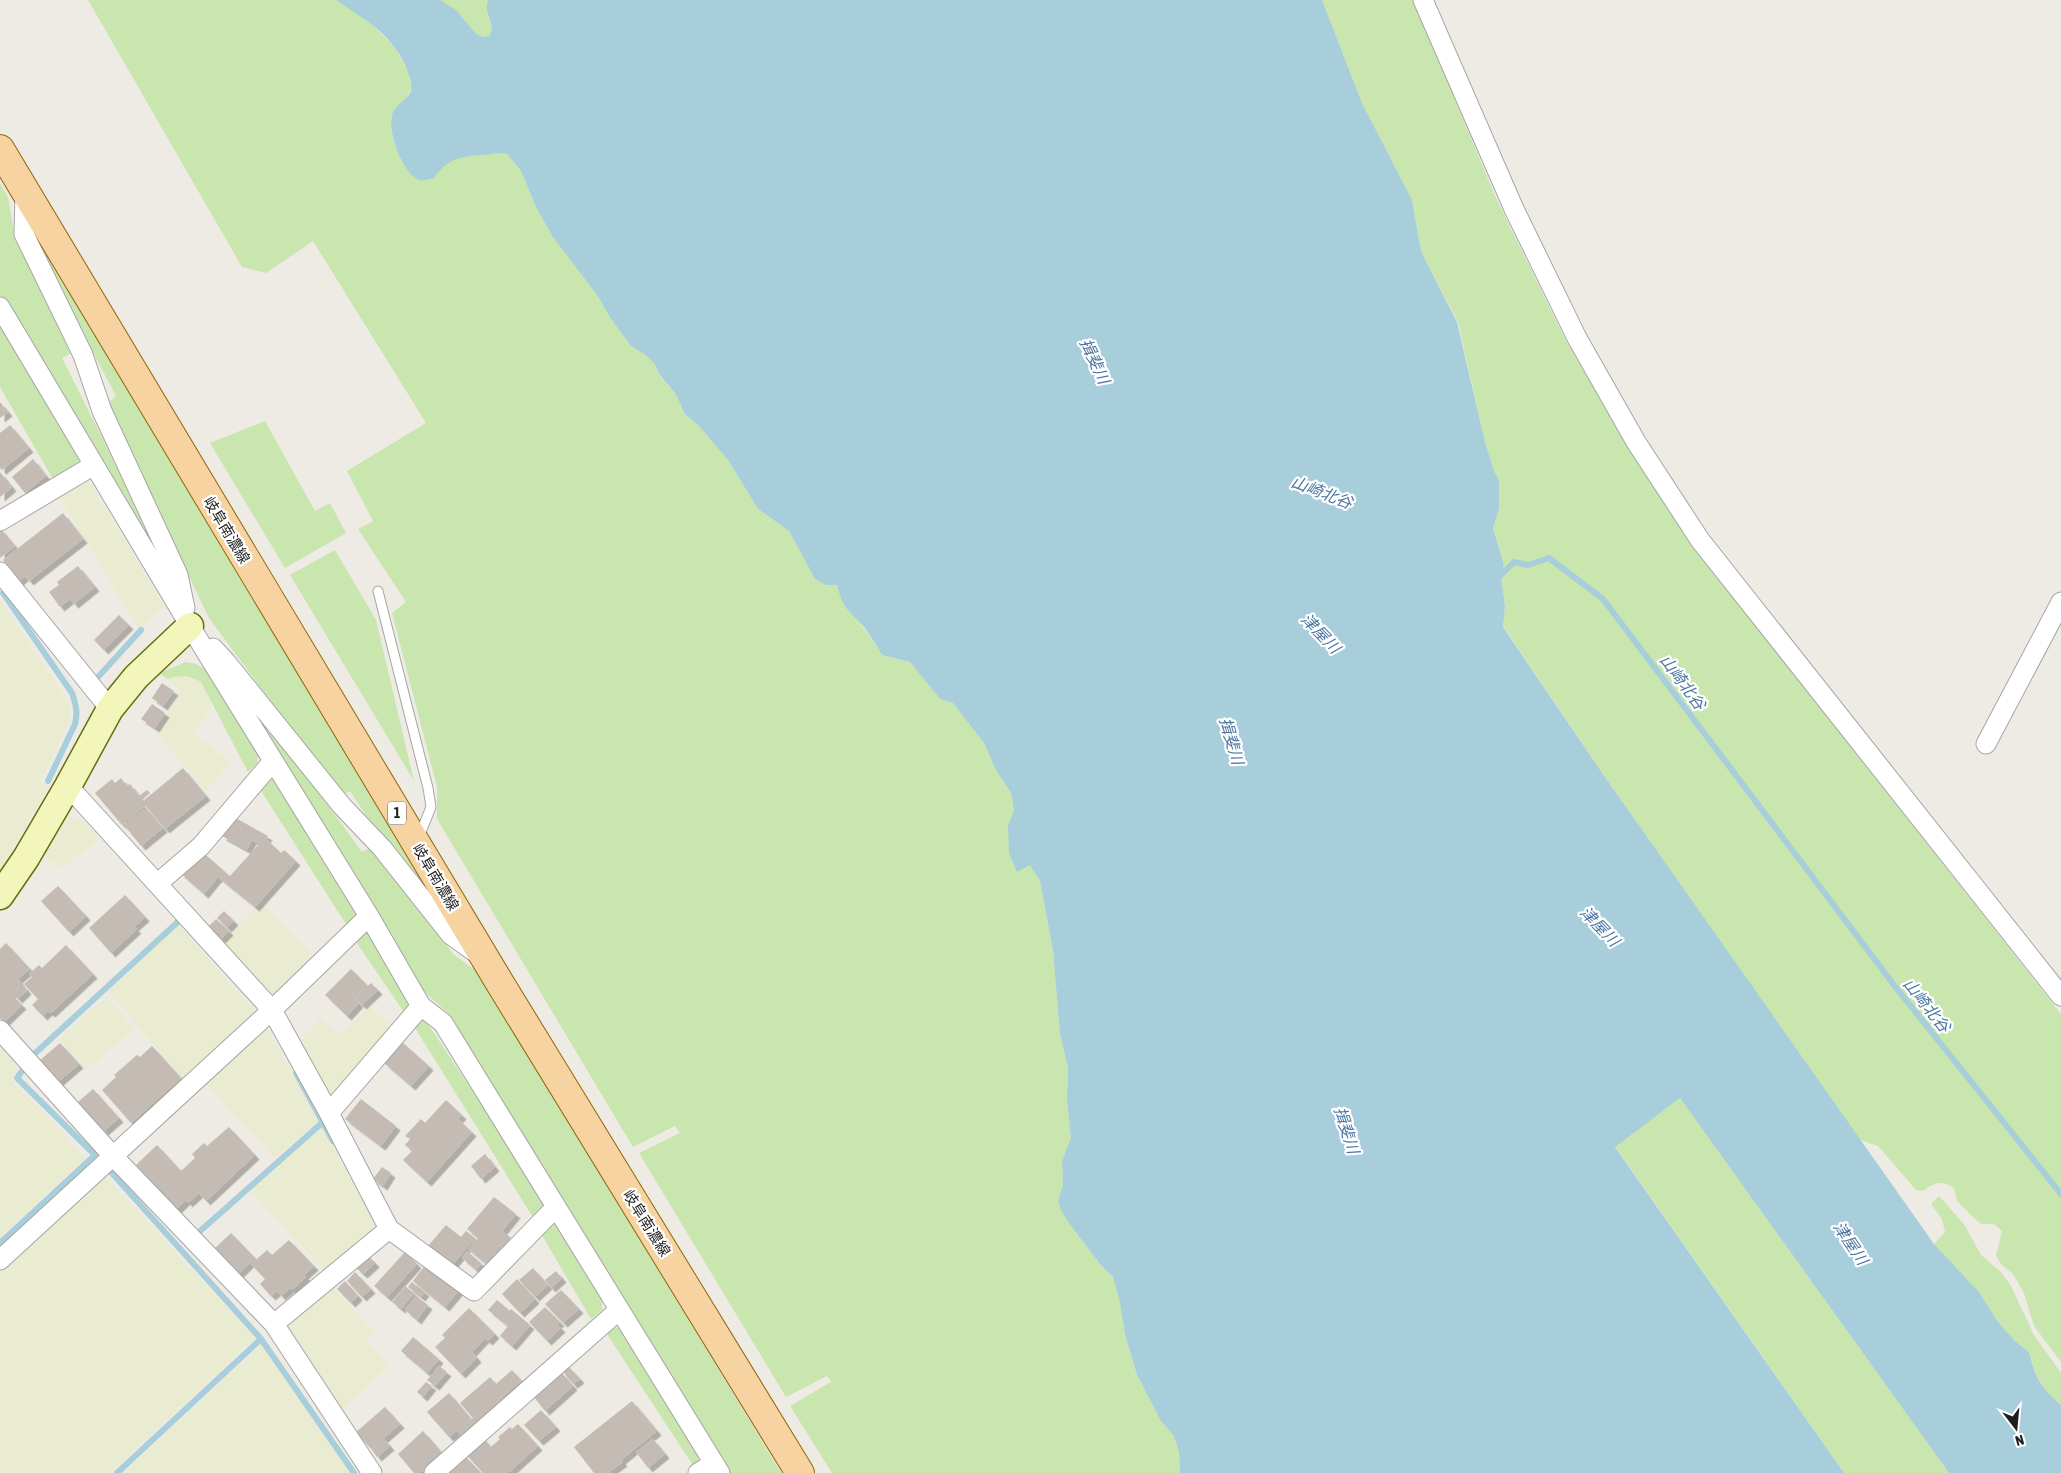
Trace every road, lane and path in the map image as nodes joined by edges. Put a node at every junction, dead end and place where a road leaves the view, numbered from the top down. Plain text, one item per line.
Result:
1 (1423, 0) edge
2 (0, 149) edge
3 (25, 191) junction
4 (0, 307) edge
5 (94, 465) junction
6 (0, 521) edge
7 (1, 576) edge
8 (378, 591) dead end
9 (2061, 602) edge
10 (190, 626) junction
11 (110, 709) junction
12 (1986, 744) dead end
13 (273, 761) junction
14 (68, 786) junction
15 (416, 844) junction
16 (157, 884) junction
17 (0, 896) edge
18 (369, 916) junction
19 (486, 959) junction
20 (2061, 996) edge
21 (421, 1006) junction
22 (272, 1010) junction
23 (0, 1030) edge
24 (330, 1113) junction
25 (112, 1155) junction
26 (556, 1207) junction
27 (389, 1229) junction
28 (0, 1260) edge
29 (619, 1310) junction
30 (274, 1324) junction
31 (717, 1468) edge
32 (372, 1473) edge
33 (434, 1473) edge
34 (698, 1473) edge
35 (800, 1473) edge

1 - 20 street
2 - 3 main road, 岐阜南濃線 / 1
3 - 10 street
3 - 15 main road, 岐阜南濃線 / 1
4 - 5 street
5 - 6 street
5 - 10 street
7 - 11 street
8 - 15 lane
9 - 12 street
10 - 11 street
10 - 13 street
10 - 19 street
11 - 14 street
13 - 16 street
13 - 18 street
14 - 16 street
14 - 17 street
15 - 19 main road, 岐阜南濃線 / 1
16 - 22 street
18 - 21 street
18 - 22 street
19 - 35 main road, 岐阜南濃線 / 1
21 - 24 street
21 - 26 street
22 - 24 street
22 - 25 street
23 - 25 street
24 - 27 street
25 - 28 street
25 - 30 street
26 - 27 street
26 - 29 street
27 - 30 street
29 - 31 street
29 - 33 street
30 - 32 street
31 - 34 street

